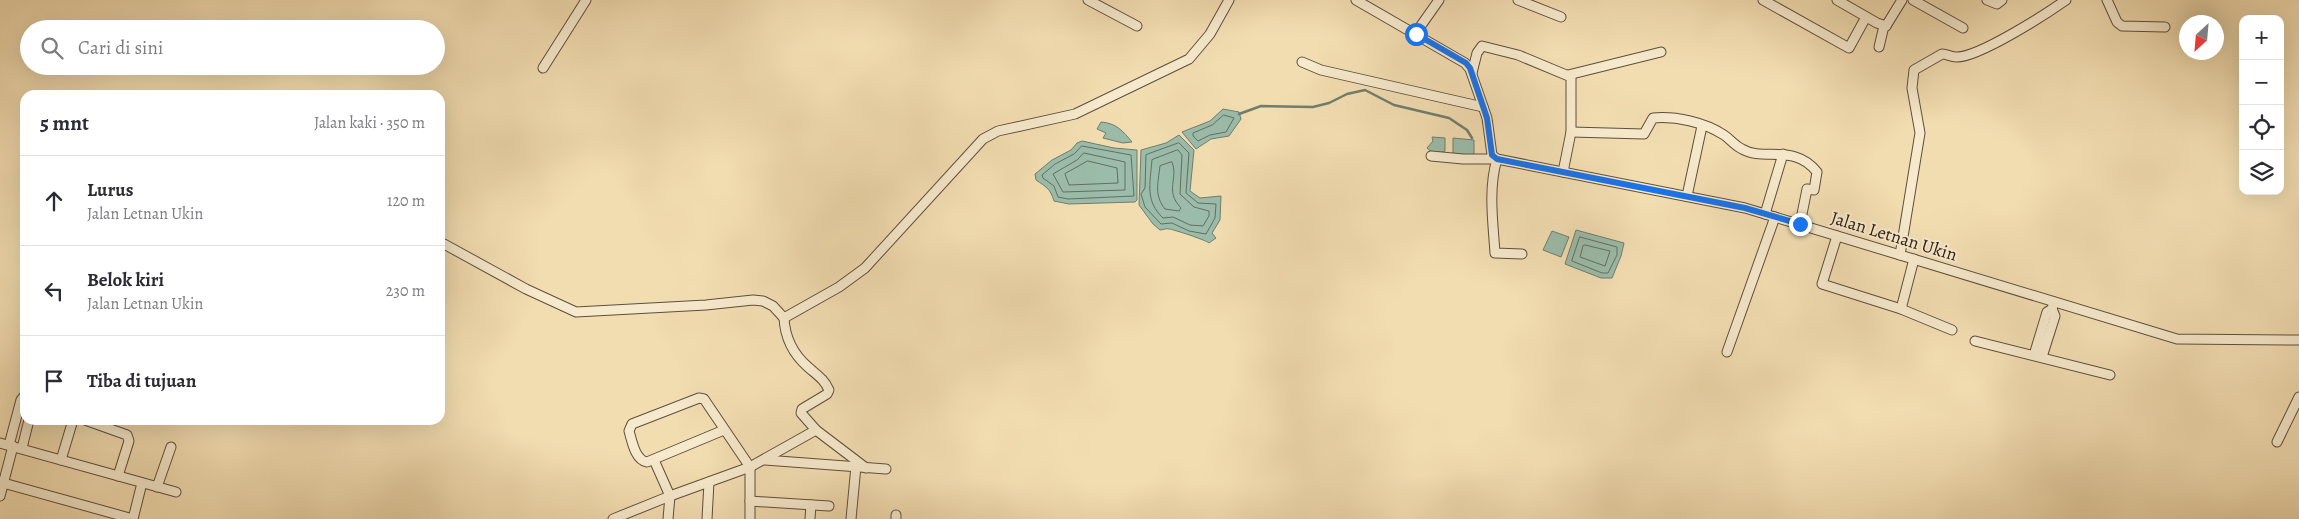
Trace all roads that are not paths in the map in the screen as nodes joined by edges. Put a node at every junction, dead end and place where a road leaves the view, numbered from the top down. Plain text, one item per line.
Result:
1 (586, 0) edge
2 (1088, 0) edge
3 (1229, 0) edge
4 (1356, 0) edge
5 (1439, 0) edge
6 (1518, 0) edge
7 (1763, 0) edge
8 (1837, 0) edge
9 (1902, 0) edge
10 (1913, 0) edge
11 (1987, 0) edge
12 (2002, 0) edge
13 (2066, 0) edge
14 (2108, 0) edge
15 (1561, 16) dead end
16 (1866, 17) junction
17 (1137, 26) dead end
18 (1886, 26) junction
19 (2165, 27) dead end
20 (1963, 28) dead end
21 (1416, 34) junction
22 (1879, 48) dead end
23 (1661, 52) dead end
24 (1302, 62) dead end
25 (542, 68) dead end
26 (1472, 73) junction
27 (1568, 75) junction
28 (1483, 107) junction
29 (1702, 126) junction
30 (1571, 132) junction
31 (1783, 154) junction
32 (1431, 156) dead end
33 (1497, 159) junction
34 (1563, 172) junction
35 (1687, 196) junction
36 (1765, 214) junction
37 (1775, 217) junction
38 (1800, 224) junction
39 (1837, 236) junction
40 (445, 245) edge
41 (1522, 254) dead end
42 (1900, 255) junction
43 (1914, 259) junction
44 (2053, 306) junction
45 (1901, 309) junction
46 (784, 318) junction
47 (1952, 330) dead end
48 (2299, 340) edge
49 (1975, 341) dead end
50 (1727, 352) dead end
51 (2038, 356) junction
52 (2110, 375) dead end
53 (2299, 397) edge
54 (20, 405) edge
55 (25, 425) edge
56 (72, 425) edge
57 (99, 425) edge
58 (724, 430) junction
59 (816, 430) junction
60 (2277, 442) dead end
61 (11, 446) edge
62 (171, 447) dead end
63 (61, 460) junction
64 (654, 460) junction
65 (766, 460) junction
66 (856, 466) junction
67 (750, 467) junction
68 (866, 468) junction
69 (886, 469) dead end
70 (118, 476) junction
71 (709, 482) junction
72 (2, 483) edge
73 (142, 483) junction
74 (157, 487) junction
75 (176, 492) dead end
76 (0, 496) edge
77 (670, 496) junction
78 (750, 501) junction
79 (811, 505) junction
80 (829, 506) dead end
81 (618, 518) edge
82 (133, 519) edge
83 (668, 519) edge
84 (707, 519) edge
85 (750, 519) edge
86 (810, 519) edge
87 (851, 519) edge

1 - 25 street
2 - 17 street
3 - 46 street
4 - 21 street
5 - 21 street
6 - 15 street
7 - 16 street
8 - 16 street
9 - 18 street
10 - 20 street
11 - 12 street
13 - 42 street
14 - 19 street
16 - 18 street
18 - 22 street
21 - 26 street
23 - 27 street
24 - 28 street
26 - 27 street
26 - 28 street
27 - 30 street
28 - 33 street
29 - 30 street
29 - 31 street
29 - 35 street
30 - 34 street
31 - 36 street
31 - 38 street
32 - 33 street, Jalan Letnan Ukin
33 - 34 street, Jalan Letnan Ukin
33 - 41 street
34 - 35 street, Jalan Letnan Ukin
35 - 36 street, Jalan Letnan Ukin
36 - 37 street, Jalan Letnan Ukin
37 - 38 street, Jalan Letnan Ukin
37 - 50 street
38 - 39 street, Jalan Letnan Ukin
39 - 42 street, Jalan Letnan Ukin
39 - 45 street
40 - 46 street
42 - 43 street, Jalan Letnan Ukin
43 - 44 street, Jalan Letnan Ukin
43 - 45 street
44 - 48 street, Jalan Letnan Ukin
44 - 51 street
45 - 47 street
46 - 59 street
49 - 51 street
51 - 52 street
53 - 60 street
54 - 61 street
55 - 61 street
56 - 63 street
57 - 70 street
58 - 64 street
58 - 64 street
58 - 67 street
59 - 65 street
59 - 68 street
61 - 63 street
61 - 72 street
62 - 74 street
63 - 70 street
64 - 77 street
65 - 66 street
65 - 67 street
66 - 68 street
66 - 87 street
67 - 71 street
67 - 78 street
68 - 69 street
70 - 73 street
71 - 77 street
71 - 84 street
72 - 76 street
72 - 82 street
73 - 74 street
73 - 82 street
74 - 75 street
77 - 81 street
77 - 83 street
78 - 79 street
78 - 85 street
79 - 80 street
79 - 86 street

